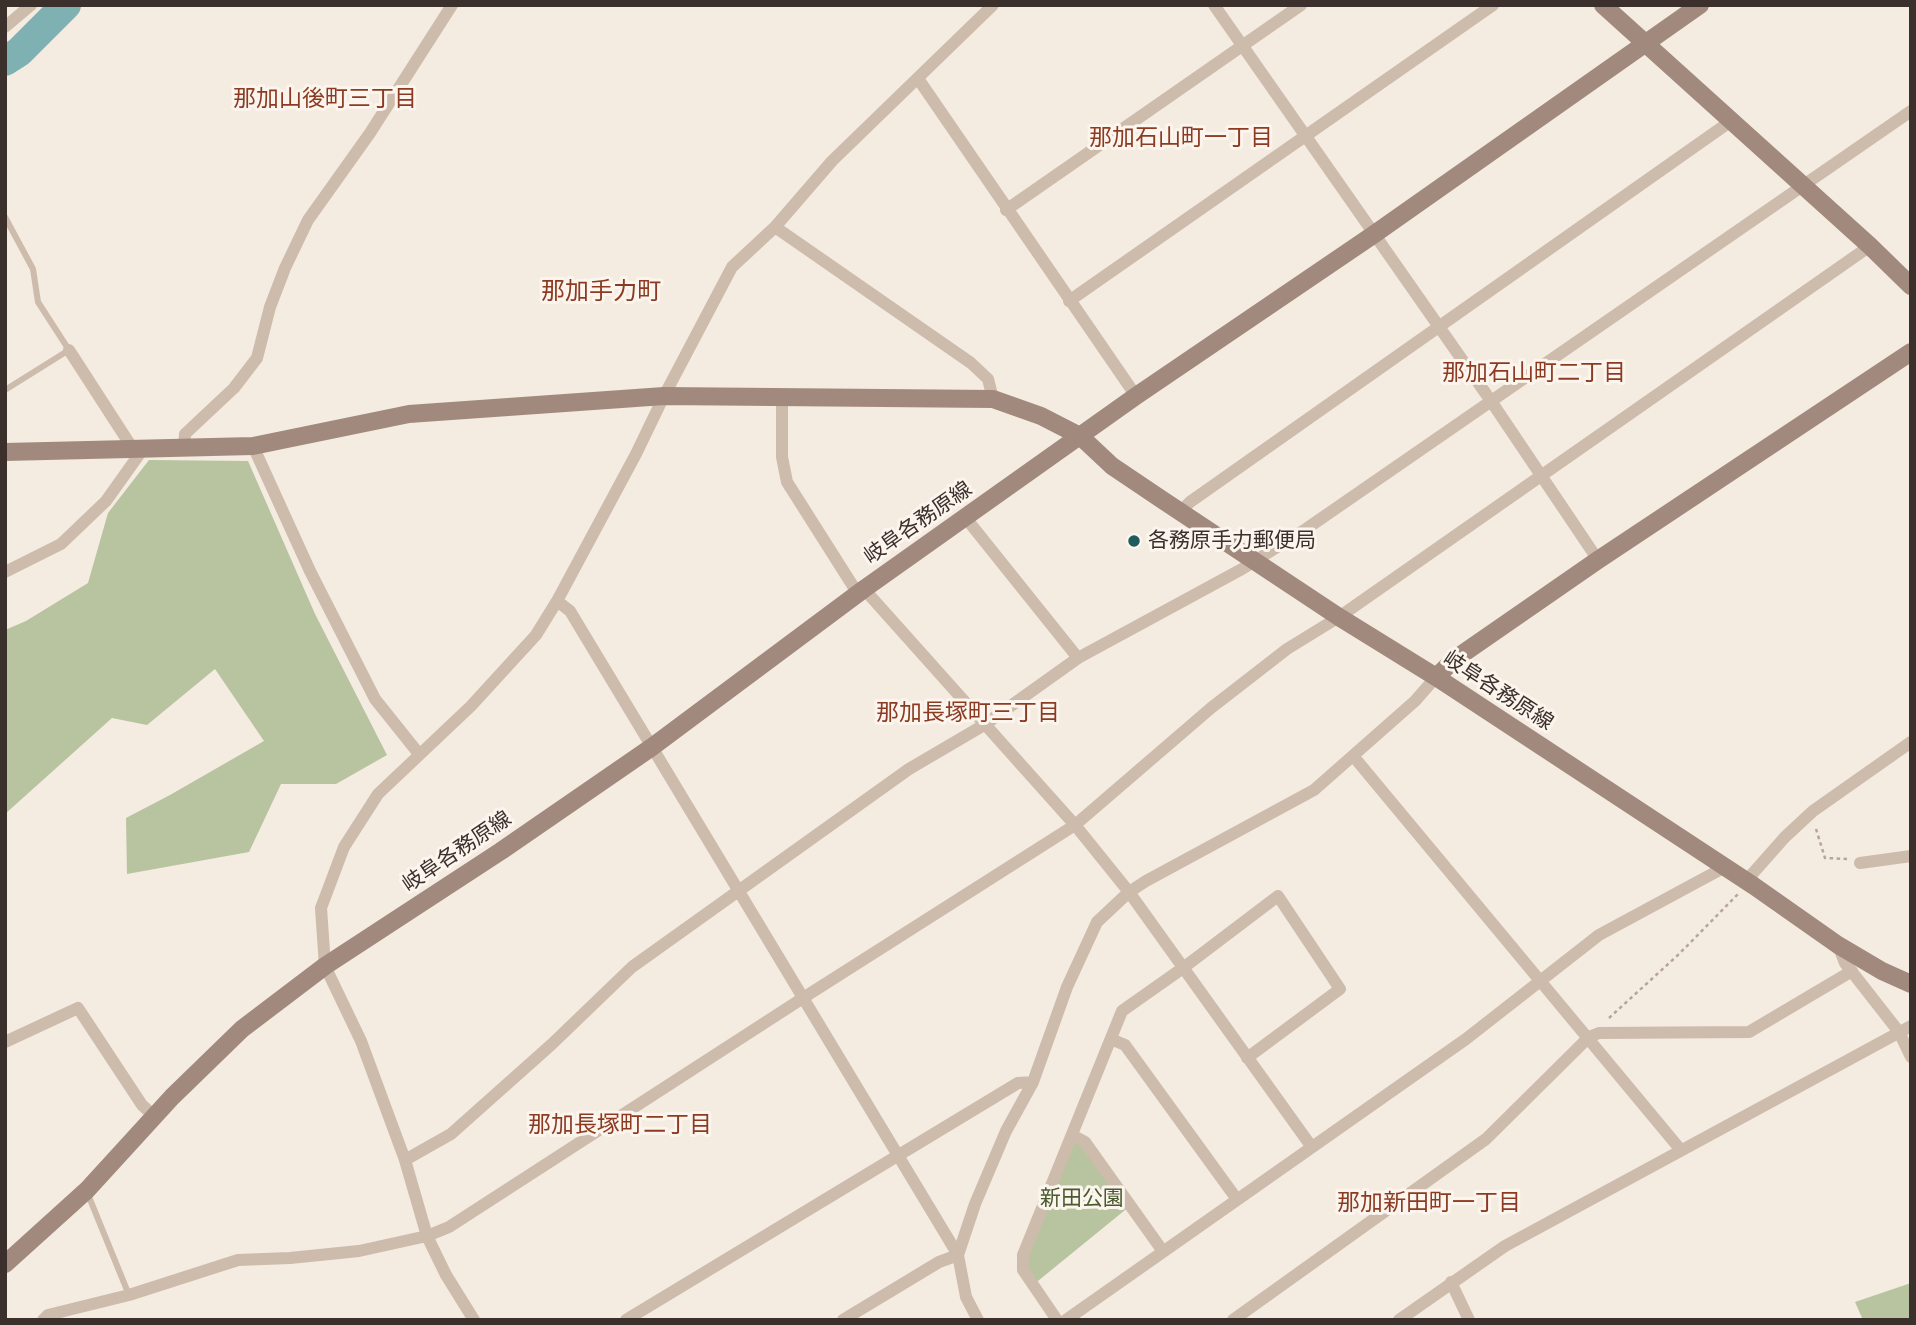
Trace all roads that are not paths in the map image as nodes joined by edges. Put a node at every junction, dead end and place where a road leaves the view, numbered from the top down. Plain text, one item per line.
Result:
1 (31, 5) edge
2 (452, 5) edge
3 (993, 5) edge
4 (1214, 5) edge
5 (1301, 5) edge
6 (1493, 5) edge
7 (1603, 5) edge
8 (1700, 5) edge
9 (5, 27) edge
10 (1645, 44) junction
11 (1242, 46) junction
12 (919, 79) junction
13 (1911, 111) edge
14 (1731, 121) junction
15 (1305, 136) junction
16 (1802, 184) junction
17 (1006, 210) junction
18 (5, 217) edge
19 (775, 228) junction
20 (1373, 236) junction
21 (1870, 246) junction
22 (1911, 286) edge
23 (1069, 301) junction
24 (1438, 326) junction
25 (69, 350) junction
26 (1911, 352) edge
27 (5, 390) edge
28 (664, 396) junction
29 (1136, 396) junction
30 (782, 397) junction
31 (993, 400) junction
32 (1491, 401) junction
33 (1080, 436) junction
34 (253, 446) junction
35 (184, 448) junction
36 (138, 449) junction
37 (5, 452) edge
38 (1542, 476) junction
39 (1180, 512) junction
40 (965, 517) junction
41 (1598, 560) junction
42 (1257, 561) junction
43 (5, 572) edge
44 (861, 591) junction
45 (557, 601) junction
46 (1339, 617) junction
47 (1078, 658) junction
48 (1436, 677) junction
49 (984, 725) junction
50 (1911, 742) edge
51 (652, 747) junction
52 (419, 754) junction
53 (1354, 757) junction
54 (1075, 825) junction
55 (1911, 856) edge
56 (1860, 863) road end
57 (1725, 867) junction
58 (1746, 881) junction
59 (739, 892) junction
60 (1129, 892) junction
61 (1838, 945) junction
62 (325, 966) junction
63 (1183, 968) junction
64 (1852, 971) junction
65 (1541, 978) junction
66 (1911, 984) edge
67 (803, 998) junction
68 (1905, 1029) edge
69 (1589, 1037) junction
70 (1111, 1039) junction
71 (5, 1042) edge
72 (1911, 1057) edge
73 (1247, 1058) junction
74 (1033, 1082) junction
75 (154, 1116) junction
76 (1072, 1135) junction
77 (1311, 1146) junction
78 (1681, 1149) junction
79 (899, 1154) junction
80 (405, 1160) junction
81 (86, 1190) junction
82 (1236, 1198) junction
83 (427, 1236) junction
84 (1162, 1250) junction
85 (958, 1255) junction
86 (5, 1264) edge
87 (1451, 1282) junction
88 (129, 1295) junction
89 (43, 1320) edge
90 (474, 1320) edge
91 (625, 1320) edge
92 (843, 1320) edge
93 (978, 1320) edge
94 (1056, 1320) edge
95 (1066, 1320) edge
96 (1233, 1320) edge
97 (1399, 1320) edge
98 (1469, 1320) edge

1 - 9 street
2 - 35 street
3 - 12 street
4 - 11 street
5 - 11 street
6 - 15 street
7 - 10 street
8 - 10 street
10 - 14 street
10 - 20 street
11 - 15 street
11 - 17 street
12 - 17 street
12 - 19 street
13 - 16 street
14 - 16 street
14 - 24 street
15 - 20 street
15 - 23 street
16 - 21 street
16 - 32 street
17 - 23 street
18 - 25 lane
19 - 28 street
19 - 31 street
20 - 24 street
20 - 29 street
21 - 22 street
21 - 38 street
23 - 29 street
24 - 32 street
24 - 39 street
25 - 27 lane
25 - 36 street
26 - 41 street
28 - 30 street
28 - 34 street
28 - 45 street
29 - 33 street
30 - 31 street
30 - 44 street
31 - 33 street
32 - 38 street
32 - 42 street
33 - 39 street, 岐阜各務原線
33 - 40 street, 岐阜各務原線
34 - 35 street
34 - 52 street
35 - 36 street
36 - 37 street
36 - 43 street
38 - 41 street
38 - 46 street
39 - 42 street, 岐阜各務原線
40 - 44 street, 岐阜各務原線
40 - 47 street
41 - 48 street
42 - 46 street, 岐阜各務原線
42 - 47 street
44 - 49 street
44 - 51 street, 岐阜各務原線
45 - 51 street
45 - 52 street
46 - 48 street, 岐阜各務原線
46 - 54 street
47 - 49 street
48 - 53 street
48 - 57 street, 岐阜各務原線
49 - 54 street
49 - 59 street
50 - 58 street
51 - 59 street
51 - 62 street, 岐阜各務原線
52 - 62 street
53 - 60 street
53 - 65 street
54 - 60 street
54 - 67 street
55 - 56 street
57 - 58 street, 岐阜各務原線
57 - 65 street
58 - 61 street, 岐阜各務原線
59 - 67 street
59 - 80 street
60 - 63 street
60 - 74 street
61 - 64 street
61 - 66 street, 岐阜各務原線
62 - 75 street, 岐阜各務原線
62 - 80 street
63 - 70 street
63 - 73 street
63 - 73 street
64 - 68 street
64 - 69 street
65 - 69 street
65 - 77 street
67 - 79 street
67 - 83 street
68 - 72 street
68 - 78 street
69 - 78 street
69 - 96 street
70 - 76 street
70 - 82 street
71 - 75 street
73 - 77 street
74 - 79 street
74 - 85 street
75 - 81 street, 岐阜各務原線
76 - 84 street
76 - 94 street
77 - 82 street
78 - 87 street
79 - 85 street
79 - 91 street
80 - 83 street
81 - 86 street, 岐阜各務原線
81 - 88 lane
82 - 84 street
83 - 88 street
83 - 90 street
84 - 95 street
85 - 92 street
85 - 93 street
87 - 97 street
87 - 98 street
88 - 89 street

